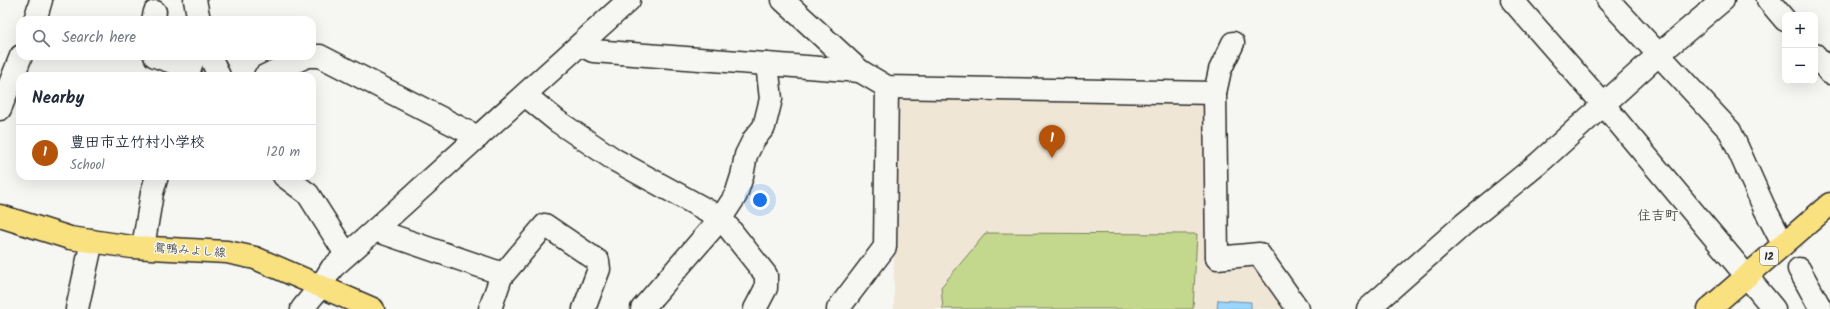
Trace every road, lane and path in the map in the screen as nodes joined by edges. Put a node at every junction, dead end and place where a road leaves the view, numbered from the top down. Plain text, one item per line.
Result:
1 (195, 0) edge
2 (783, 0) edge
3 (1512, 0) edge
4 (1608, 0) edge
5 (1723, 0) edge
6 (1768, 0) edge
7 (622, 2) edge
8 (198, 16) edge
9 (1782, 16) edge
10 (1232, 43) dead end
11 (581, 44) junction
12 (1658, 55) junction
13 (316, 56) edge
14 (1818, 59) edge
15 (19, 60) edge
16 (168, 60) edge
17 (212, 60) edge
18 (299, 60) edge
19 (767, 64) junction
20 (191, 67) edge
21 (860, 71) junction
22 (217, 72) edge
23 (273, 72) edge
24 (1830, 73) edge
25 (4, 86) edge
26 (887, 87) junction
27 (1215, 93) junction
28 (525, 95) junction
29 (1603, 104) junction
30 (0, 109) edge
31 (478, 137) junction
32 (156, 180) edge
33 (289, 180) edge
34 (1830, 204) edge
35 (0, 216) edge
36 (721, 218) junction
37 (375, 230) junction
38 (92, 241) junction
39 (1783, 244) junction
40 (143, 247) junction
41 (346, 254) junction
42 (1799, 268) dead end
43 (503, 274) junction
44 (1747, 276) junction
45 (320, 287) junction
46 (77, 309) edge
47 (302, 309) edge
48 (373, 309) edge
49 (490, 309) edge
50 (584, 309) edge
51 (642, 309) edge
52 (755, 309) edge
53 (838, 309) edge
54 (1298, 309) edge
55 (1368, 309) edge
56 (1709, 309) edge
57 (1774, 309) edge
58 (1821, 309) edge

1 - 8 street
2 - 21 street
3 - 29 street
4 - 12 street
5 - 12 street
6 - 9 street
7 - 11 street
10 - 27 street
11 - 19 street
11 - 28 street
12 - 29 street
12 - 39 street
13 - 31 street
14 - 24 street
15 - 25 street
16 - 20 street
17 - 22 street
18 - 23 street
19 - 21 street
19 - 36 street
21 - 26 street
25 - 30 street
26 - 27 street
26 - 53 street
27 - 54 street
28 - 31 street
28 - 36 street
29 - 44 street
29 - 55 street
31 - 37 street
32 - 40 street
33 - 41 street
34 - 39 main road, 12
35 - 38 main road, 鴛鴨みよし線
36 - 51 street
36 - 52 street
37 - 41 street
37 - 43 street
38 - 40 main road, 鴛鴨みよし線
38 - 46 street
39 - 44 main road, 12
40 - 45 main road, 鴛鴨みよし線
41 - 45 street
42 - 58 street
43 - 49 street
43 - 50 street
44 - 56 main road, 12
44 - 57 street
45 - 47 street
45 - 48 main road, 鴛鴨みよし線

